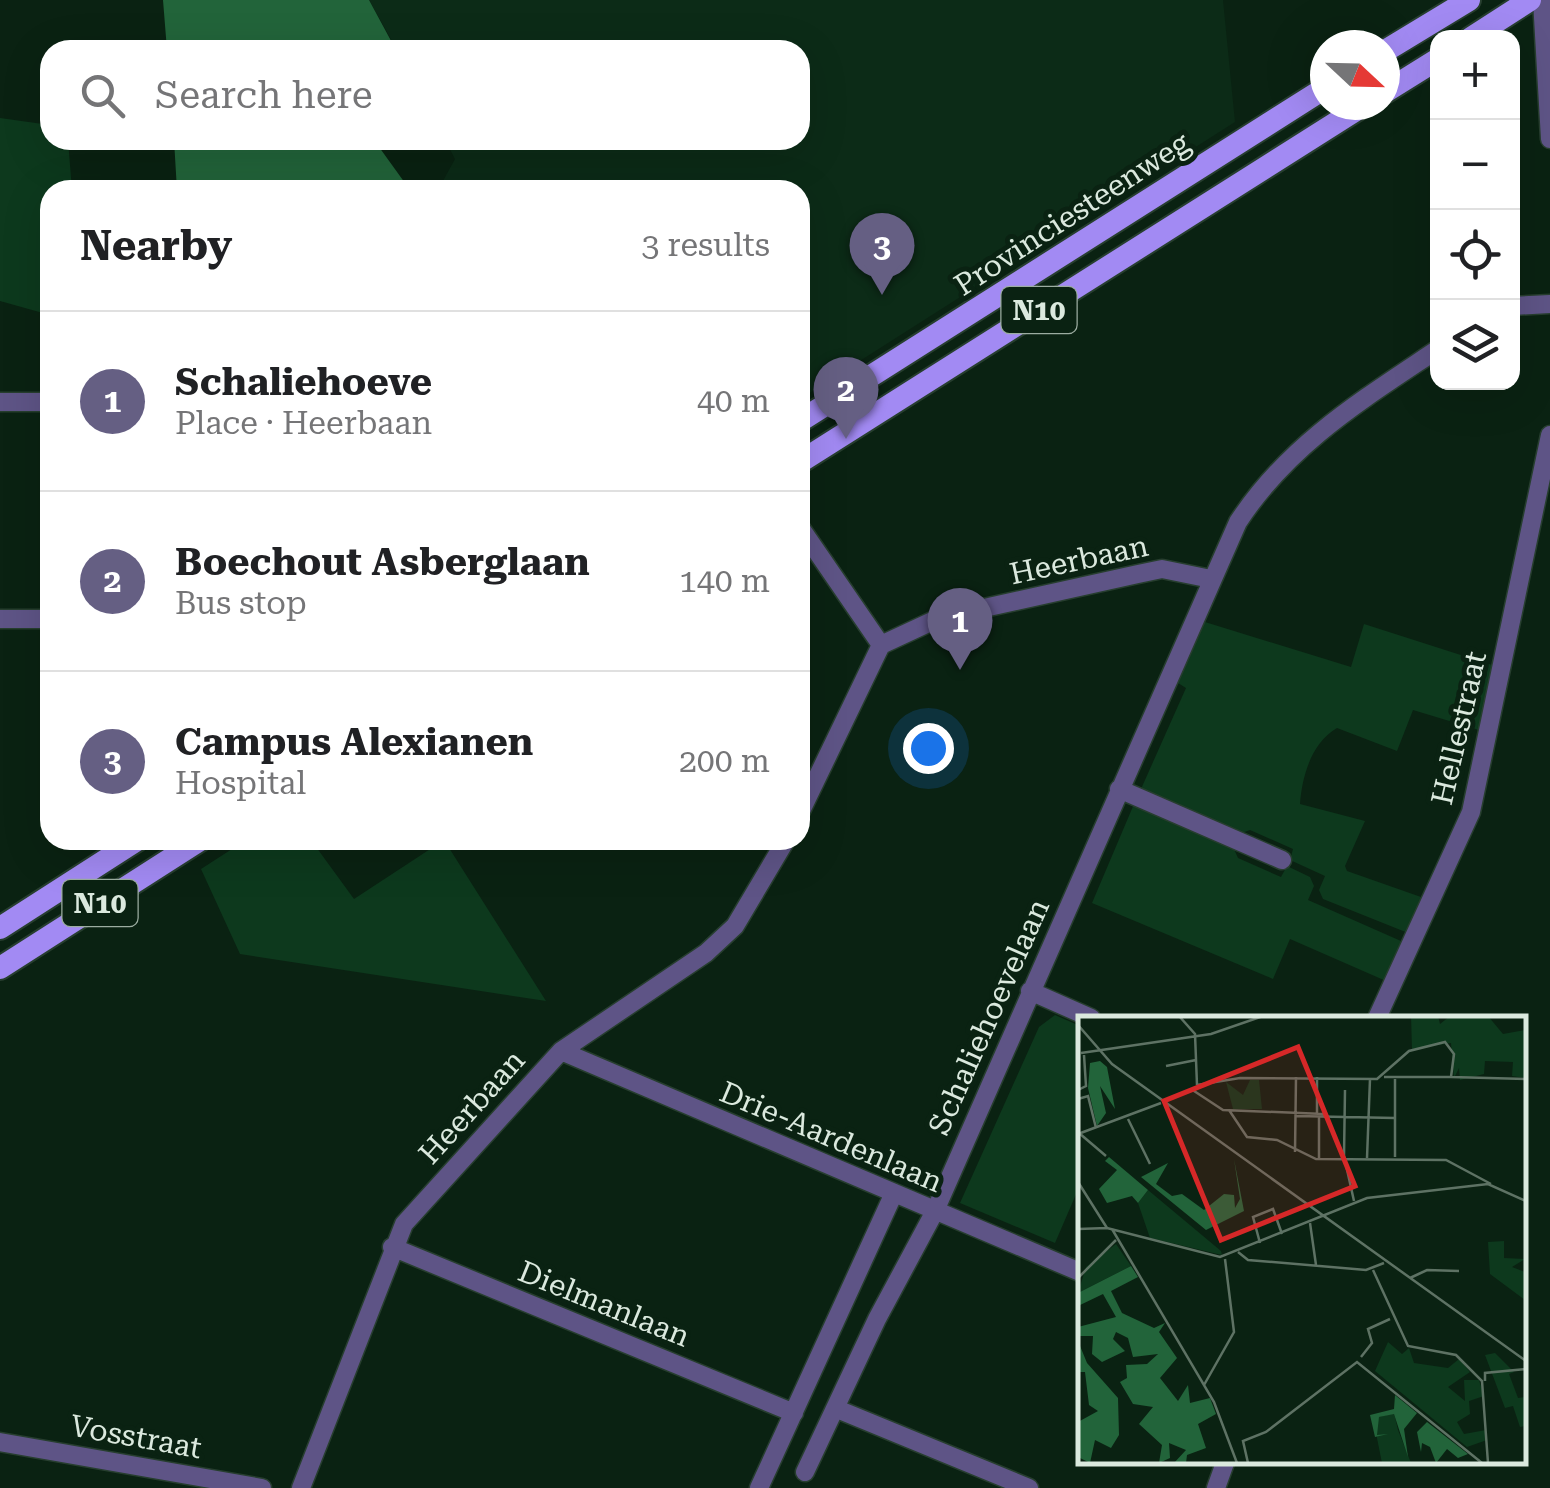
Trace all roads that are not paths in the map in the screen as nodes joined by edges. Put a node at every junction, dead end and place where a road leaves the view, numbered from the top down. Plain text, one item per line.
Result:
1 (1469, 0) edge
2 (1530, 0) edge
3 (1542, 0) edge
4 (1483, 30) edge
5 (1400, 42) edge
6 (1430, 63) edge
7 (1400, 82) edge
8 (1310, 98) edge
9 (1340, 120) edge
10 (1550, 139) edge
11 (1550, 304) edge
12 (1520, 306) edge
13 (1430, 354) edge
14 (0, 402) edge
15 (40, 402) edge
16 (810, 415) edge
17 (1550, 435) edge
18 (810, 456) edge
19 (810, 542) edge
20 (1211, 579) junction
21 (0, 619) edge
22 (40, 619) edge
23 (881, 646) junction
24 (1119, 789) junction
25 (810, 792) edge
26 (121, 850) edge
27 (184, 850) edge
28 (780, 850) edge
29 (1282, 860) dead end
30 (0, 928) edge
31 (0, 968) edge
32 (1030, 991) junction
33 (1086, 1016) edge
34 (1377, 1016) edge
35 (561, 1051) junction
36 (894, 1193) junction
37 (935, 1210) junction
38 (392, 1247) junction
39 (1078, 1271) edge
40 (836, 1409) junction
41 (794, 1413) junction
42 (0, 1442) edge
43 (1225, 1463) edge
44 (805, 1472) dead end
45 (262, 1488) edge
46 (301, 1488) edge
47 (760, 1488) edge
48 (1029, 1488) edge
49 (1216, 1488) edge

1 - 5 main road
2 - 4 main road
3 - 10 street
6 - 7 main road
8 - 16 main road, Provinciesteenweg / N10
9 - 18 main road, Provinciesteenweg / N10
11 - 12 street
13 - 20 street
14 - 15 street
17 - 34 street, Hellestraat
19 - 23 street
20 - 23 street, Heerbaan
20 - 24 street, Schaliehoevelaan
21 - 22 street
23 - 25 street
24 - 29 street
24 - 32 street, Schaliehoevelaan
26 - 30 main road, N10
27 - 31 main road, N10
28 - 35 street, Heerbaan
32 - 33 street
32 - 37 street, Schaliehoevelaan
35 - 36 street, Drie-Aardenlaan
35 - 38 street, Heerbaan
36 - 37 street, Drie-Aardenlaan
36 - 41 street
37 - 39 street, Drie-Aardenlaan
37 - 40 street, Schaliehoevelaan
38 - 41 street, Dielmanlaan
38 - 46 street, Heerbaan
40 - 44 street, Schaliehoevelaan
40 - 48 street
41 - 47 street
42 - 45 street, Vosstraat
43 - 49 street

